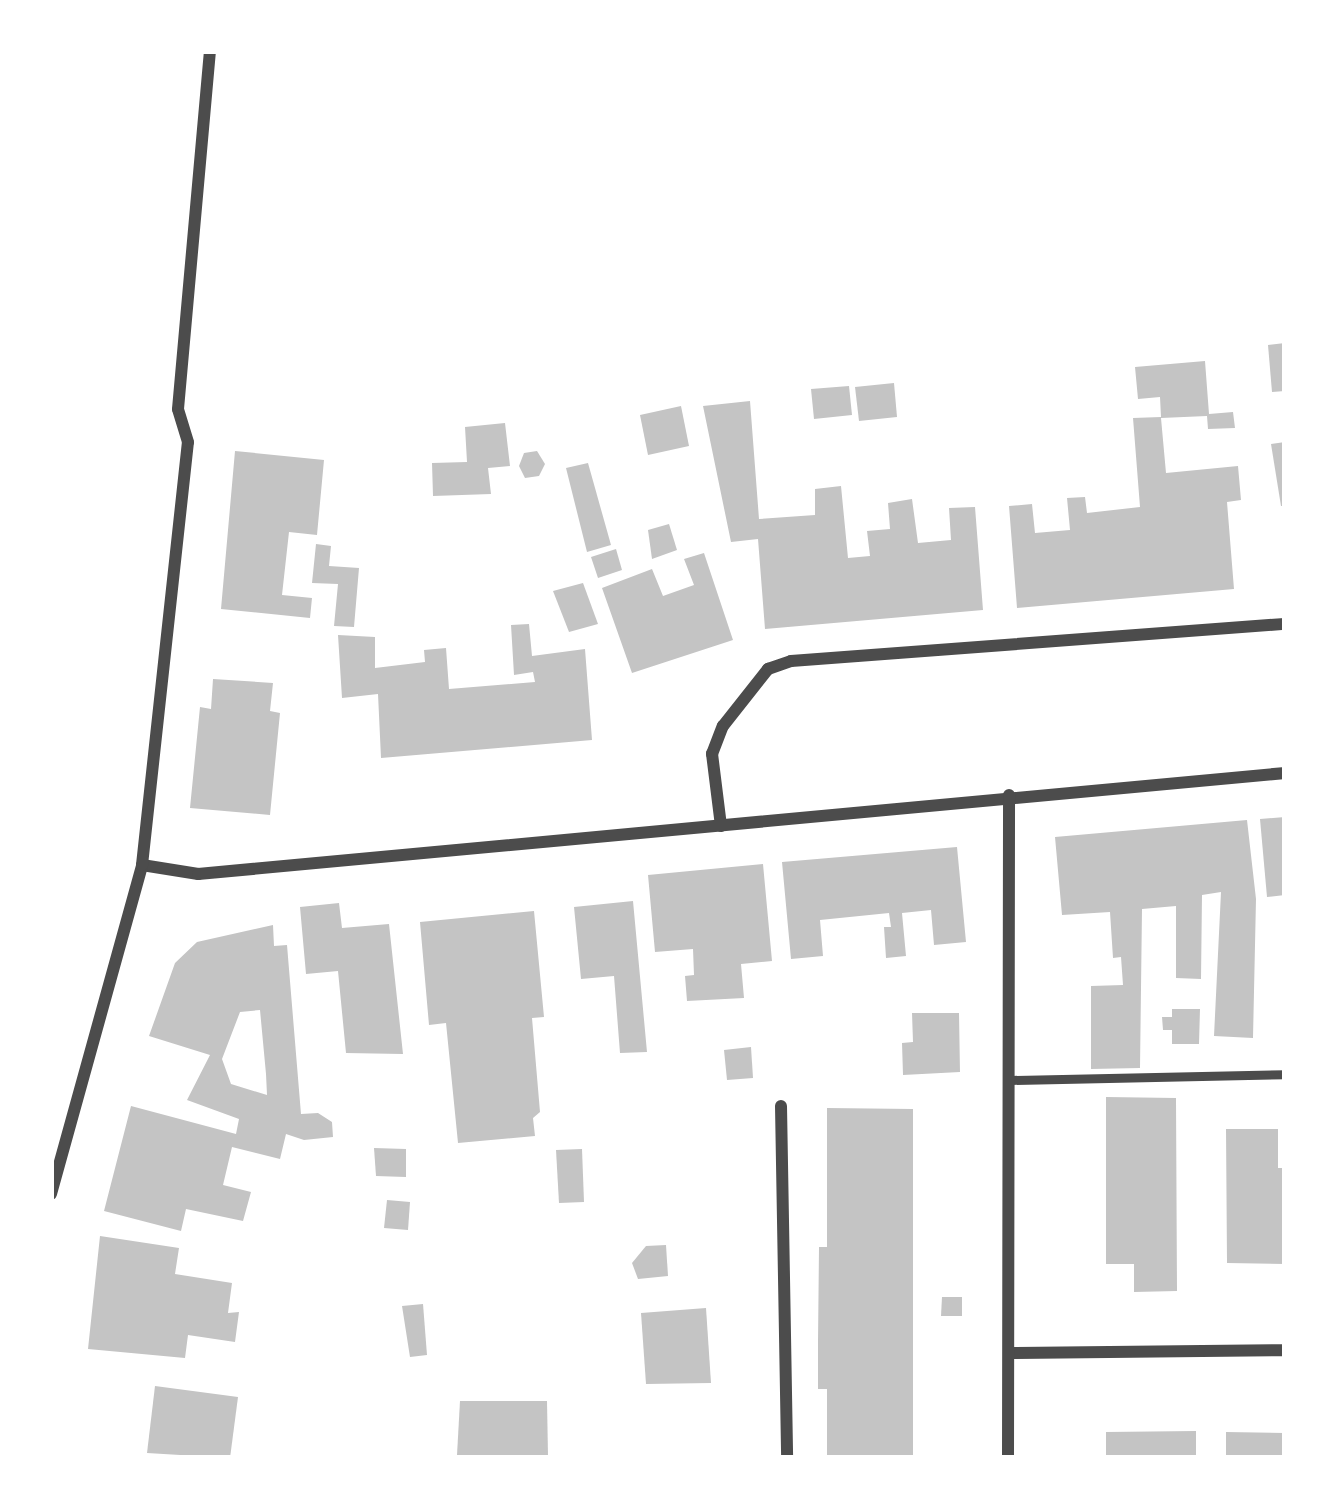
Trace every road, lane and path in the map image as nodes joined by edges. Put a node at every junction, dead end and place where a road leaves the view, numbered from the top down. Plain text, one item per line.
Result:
1 (210, 51) edge
2 (1285, 624) edge
3 (1285, 773) edge
4 (1009, 795) junction
5 (721, 826) junction
6 (142, 865) junction
7 (1285, 1074) edge
8 (1010, 1080) junction
9 (781, 1106) dead end
10 (53, 1175) edge
11 (51, 1194) edge
12 (1285, 1350) edge
13 (1011, 1353) junction
14 (787, 1458) edge
15 (1008, 1458) edge

1 - 6 street
2 - 5 street
3 - 4 street
4 - 5 street
4 - 8 street
5 - 6 street
6 - 10 street
7 - 8 lane
8 - 13 street
9 - 14 street
10 - 11 street
12 - 13 street
13 - 15 street

